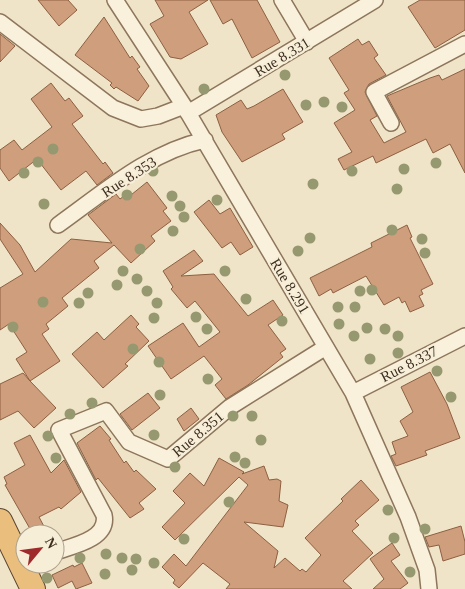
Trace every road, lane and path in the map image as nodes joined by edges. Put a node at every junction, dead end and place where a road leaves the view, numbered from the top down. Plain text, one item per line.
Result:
1 (115, 0) edge
2 (282, 0) edge
3 (375, 0) edge
4 (0, 22) edge
5 (308, 42) junction
6 (465, 44) edge
7 (186, 110) junction
8 (391, 123) dead end
9 (205, 140) junction
10 (58, 225) dead end
11 (465, 336) edge
12 (326, 347) junction
13 (353, 393) junction
14 (0, 520) edge
15 (0, 541) edge
16 (65, 548) edge
17 (15, 554) edge
18 (15, 558) edge
19 (20, 574) edge
20 (25, 574) edge
21 (22, 589) edge
22 (33, 589) edge
23 (429, 589) edge

1 - 7 street, Rue 8.291
2 - 5 street
3 - 5 street, Rue 8.331
4 - 7 street, Rue 8.331
5 - 7 street, Rue 8.331
6 - 8 street
7 - 9 street, Rue 8.291
9 - 10 street, Rue 8.353
9 - 12 street, Rue 8.291
11 - 13 street, Rue 8.337
12 - 13 street, Rue 8.291
12 - 16 street, Rue 8.351
13 - 23 street, Rue 8.291
14 - 17 highway
15 - 18 highway
19 - 21 highway
20 - 22 highway

